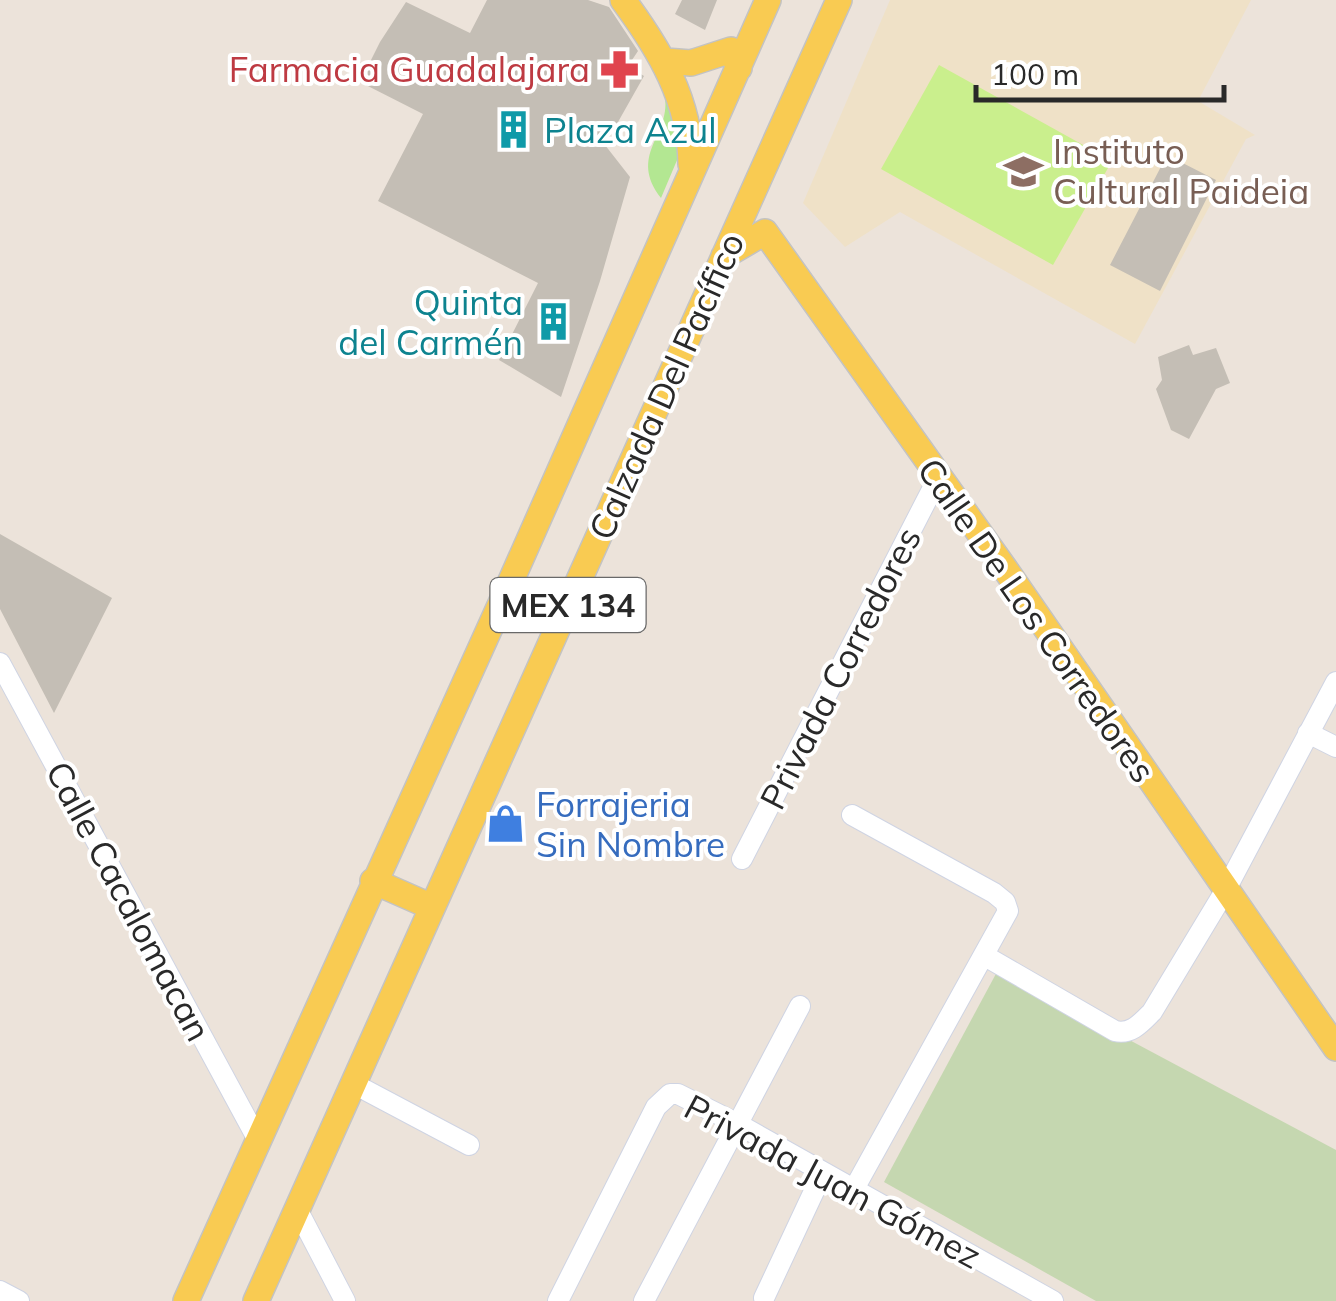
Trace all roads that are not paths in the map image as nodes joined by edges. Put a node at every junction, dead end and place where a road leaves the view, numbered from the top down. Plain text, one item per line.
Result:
1 (624, 0) edge
2 (768, 0) edge
3 (839, 0) edge
4 (665, 61) junction
5 (738, 68) junction
6 (691, 168) junction
7 (724, 256) junction
8 (938, 478) junction
9 (0, 663) edge
10 (1336, 682) edge
11 (1308, 732) junction
12 (1336, 747) edge
13 (852, 814) dead end
14 (742, 859) dead end
15 (373, 881) junction
16 (1225, 890) junction
17 (432, 908) junction
18 (985, 956) junction
19 (800, 1006) dead end
20 (1336, 1048) edge
21 (354, 1084) junction
22 (736, 1123) junction
23 (258, 1140) junction
24 (469, 1145) dead end
25 (823, 1172) junction
26 (854, 1190) junction
27 (297, 1210) junction
28 (0, 1291) edge
29 (764, 1298) dead end
30 (19, 1301) edge
31 (186, 1301) edge
32 (256, 1301) edge
33 (345, 1301) edge
34 (558, 1301) edge
35 (644, 1301) edge
36 (1053, 1301) edge

1 - 4 main road
2 - 5 main road, Calzada Del Pacífico / MEX 134
3 - 7 main road, Calzada Del Pacífico / MEX 134
4 - 5 main road
4 - 6 main road
5 - 6 main road, Calzada Del Pacífico / MEX 134
6 - 15 main road, Calzada Del Pacífico / MEX 134
7 - 8 main road, Calle De Los Corredores
7 - 17 main road, Calzada Del Pacífico / MEX 134
8 - 14 street, Privada Corredores
8 - 16 main road, Calle De Los Corredores
9 - 23 street, Calle Cacalomacan
10 - 11 street
11 - 12 street
11 - 16 street
13 - 18 street
15 - 17 main road
15 - 23 main road, Calzada Del Pacífico / MEX 134
16 - 18 street
16 - 20 main road, Calle De Los Corredores
17 - 21 main road, Calzada Del Pacífico / MEX 134
18 - 26 street
19 - 22 street
21 - 24 street
21 - 27 main road, Calzada Del Pacífico / MEX 134
22 - 25 street, Privada Juan Gómez
22 - 34 street, Privada Juan Gómez
22 - 35 street
23 - 31 main road, MEX 134
25 - 26 street, Privada Juan Gómez
25 - 29 street
26 - 36 street, Privada Juan Gómez
27 - 32 main road, MEX 134
27 - 33 street
28 - 30 street

